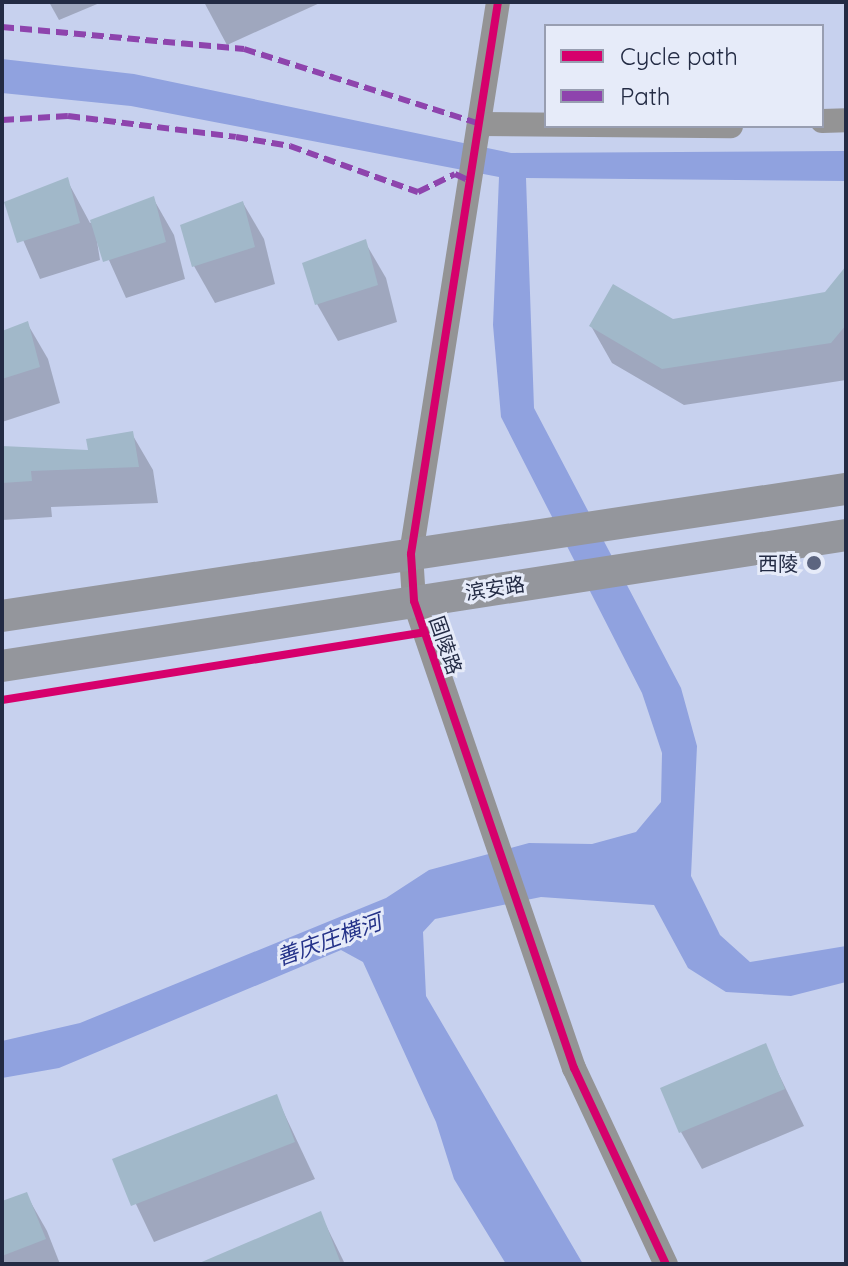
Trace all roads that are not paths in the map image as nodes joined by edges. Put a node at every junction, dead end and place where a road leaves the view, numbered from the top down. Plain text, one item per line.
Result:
1 (498, 2) edge
2 (846, 120) edge
3 (824, 121) edge
4 (480, 124) junction
5 (544, 125) edge
6 (846, 489) edge
7 (846, 535) edge
8 (411, 554) junction
9 (414, 601) junction
10 (2, 616) edge
11 (2, 666) edge
12 (666, 1264) edge

1 - 4 street, 固陵路
2 - 3 street
4 - 5 street
4 - 8 street, 固陵路
6 - 8 main road
7 - 9 main road, 滨安路
8 - 9 street, 固陵路
8 - 10 main road
9 - 11 main road, 滨安路
9 - 12 street, 固陵路

